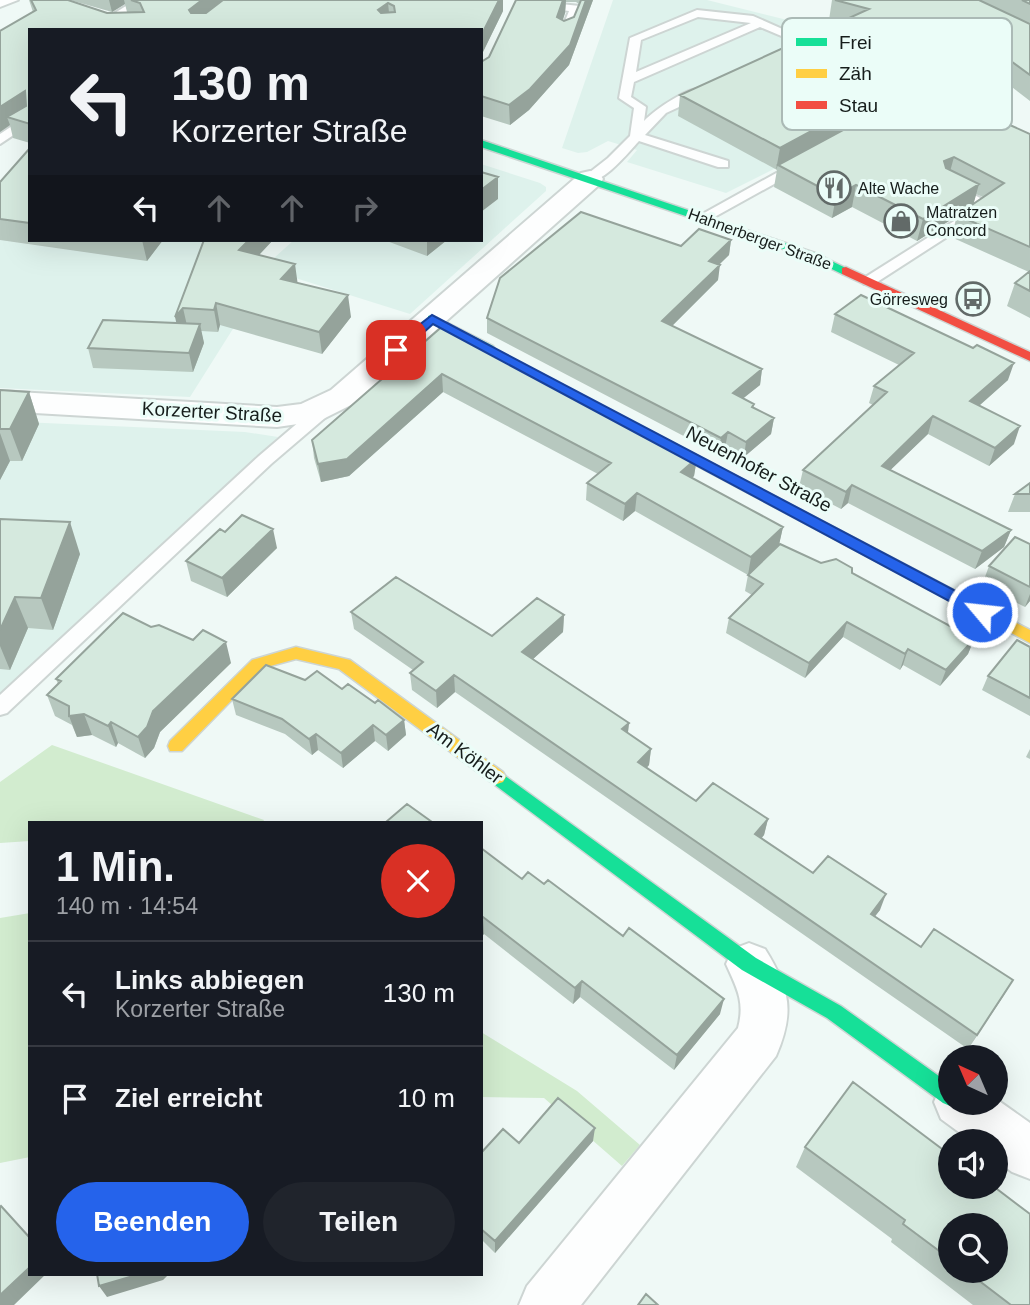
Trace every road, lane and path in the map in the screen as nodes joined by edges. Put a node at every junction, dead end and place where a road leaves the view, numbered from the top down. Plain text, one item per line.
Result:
1 (12, 0) edge
2 (148, 0) edge
3 (0, 4) edge
4 (528, 4) edge
5 (102, 19) joint
6 (762, 22) junction
7 (126, 27) edge
8 (782, 31) edge
9 (565, 36) edge
10 (630, 79) junction
11 (711, 88) edge
12 (28, 119) edge
13 (636, 136) junction
14 (0, 140) edge
15 (483, 144) edge
16 (812, 157) edge
17 (723, 164) dead end
18 (590, 179) junction
19 (947, 185) edge
20 (704, 217) junction
21 (869, 281) junction
22 (432, 319) junction
23 (1030, 357) edge
24 (505, 358) edge
25 (0, 401) edge
26 (332, 403) junction
27 (639, 429) edge
28 (1030, 637) edge
29 (0, 706) edge
30 (176, 746) dead end
31 (749, 964) junction
32 (938, 1087) edge
33 (977, 1115) edge
34 (1030, 1154) edge
35 (546, 1305) edge

1 - 3 lane
2 - 5 lane
4 - 9 lane
5 - 7 street
6 - 8 lane
6 - 10 lane
6 - 10 lane
10 - 13 lane
11 - 13 lane
12 - 14 lane
13 - 17 lane
13 - 18 lane
15 - 18 street, Hahnerberger Straße
16 - 20 lane
18 - 20 street, Hahnerberger Straße
18 - 22 street, Korzerter Straße
19 - 21 lane
20 - 21 street, Hahnerberger Straße
21 - 23 street, Hahnerberger Straße
22 - 24 street
22 - 26 street, Korzerter Straße
25 - 26 street, Korzerter Straße
26 - 29 lane
27 - 28 street, Neuenhofer Straße
30 - 31 street, Am Köhler
31 - 32 street, Am Köhler
31 - 35 street, Am Köhler
33 - 34 street

